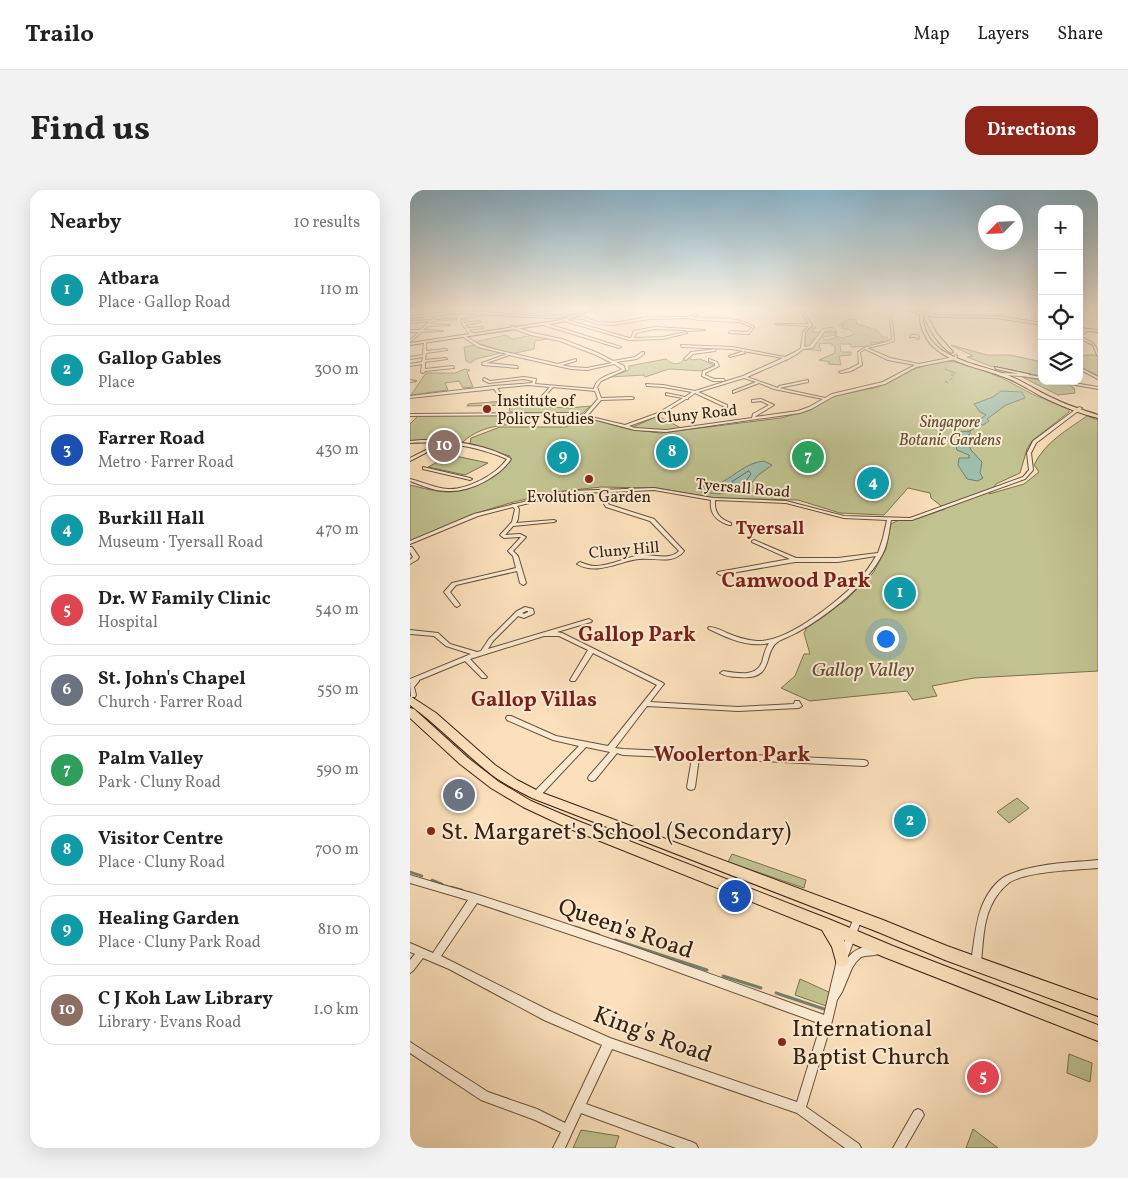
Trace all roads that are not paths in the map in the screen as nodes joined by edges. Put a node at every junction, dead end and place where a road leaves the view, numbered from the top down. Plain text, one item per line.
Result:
1 (424, 354) edge
2 (435, 354) edge
3 (510, 354) joint
4 (596, 354) edge
5 (642, 354) edge
6 (692, 354) edge
7 (738, 354) edge
8 (763, 354) edge
9 (794, 354) edge
10 (859, 354) edge
11 (876, 354) edge
12 (948, 354) edge
13 (951, 354) edge
14 (730, 356) dead end
15 (955, 357) junction
16 (410, 358) edge
17 (423, 358) junction
18 (788, 358) junction
19 (446, 359) dead end
20 (685, 359) dead end
21 (575, 360) dead end
22 (710, 360) dead end
23 (613, 363) junction
24 (410, 365) edge
25 (558, 365) junction
26 (917, 366) junction
27 (984, 366) junction
28 (454, 367) dead end
29 (517, 367) dead end
30 (1083, 370) edge
31 (841, 372) dead end
32 (998, 374) junction
33 (1006, 374) junction
34 (1030, 376) junction
35 (743, 377) junction
36 (1015, 377) junction
37 (1038, 377) edge
38 (1098, 378) edge
39 (484, 379) dead end
40 (760, 382) junction
41 (807, 382) dead end
42 (533, 384) junction
43 (647, 385) dead end
44 (1080, 385) edge
45 (494, 386) junction
46 (552, 386) junction
47 (775, 388) junction
48 (1098, 388) edge
49 (595, 390) junction
50 (695, 392) junction
51 (734, 392) dead end
52 (667, 394) dead end
53 (410, 396) edge
54 (543, 397) dead end
55 (632, 398) dead end
56 (687, 398) junction
57 (600, 399) junction
58 (825, 399) junction
59 (513, 401) dead end
60 (753, 401) dead end
61 (726, 406) dead end
62 (1076, 409) junction
63 (410, 415) edge
64 (1098, 415) edge
65 (585, 416) junction
66 (753, 419) junction
67 (625, 427) junction
68 (410, 442) edge
69 (429, 450) dead end
70 (410, 460) edge
71 (426, 468) dead end
72 (467, 479) dead end
73 (410, 480) edge
74 (609, 491) junction
75 (713, 499) junction
76 (513, 505) junction
77 (889, 519) junction
78 (554, 521) dead end
79 (730, 524) dead end
80 (514, 525) junction
81 (754, 541) dead end
82 (410, 543) edge
83 (410, 548) edge
84 (880, 554) junction
85 (796, 560) junction
86 (410, 562) edge
87 (580, 564) dead end
88 (519, 569) junction
89 (720, 574) dead end
90 (523, 583) dead end
91 (457, 605) dead end
92 (520, 614) dead end
93 (589, 621) dead end
94 (711, 628) dead end
95 (410, 632) edge
96 (546, 634) junction
97 (776, 639) junction
98 (592, 649) junction
99 (480, 653) junction
100 (465, 658) junction
101 (723, 673) dead end
102 (421, 677) junction
103 (484, 677) dead end
104 (573, 680) dead end
105 (410, 681) edge
106 (411, 696) edge
107 (797, 702) dead end
108 (646, 704) junction
109 (410, 712) edge
110 (509, 718) dead end
111 (584, 745) junction
112 (612, 750) junction
113 (696, 755) junction
114 (864, 763) dead end
115 (592, 778) dead end
116 (691, 787) dead end
117 (536, 795) junction
118 (1098, 864) edge
119 (410, 879) edge
120 (475, 898) junction
121 (858, 918) junction
122 (826, 925) junction
123 (852, 936) junction
124 (410, 947) edge
125 (422, 952) junction
126 (888, 952) junction
127 (435, 957) junction
128 (842, 960) junction
129 (976, 964) junction
130 (410, 968) edge
131 (834, 997) junction
132 (1098, 1008) edge
133 (827, 1021) junction
134 (1098, 1032) edge
135 (609, 1043) junction
136 (410, 1047) edge
137 (580, 1107) junction
138 (800, 1109) junction
139 (918, 1115) dead end
140 (568, 1130) junction
141 (560, 1148) edge
142 (692, 1148) edge
143 (855, 1148) edge
144 (899, 1148) edge

1 - 17 street
2 - 17 street
3 - 25 street
3 - 29 street
4 - 23 street
5 - 23 street
6 - 20 street
7 - 14 street
8 - 18 street
9 - 18 street
10 - 31 street
11 - 26 street
12 - 15 main road
13 - 15 main road
15 - 26 street, Cluny Road
15 - 27 main road
15 - 32 main road
16 - 17 street
17 - 19 street
17 - 24 street
17 - 28 street
18 - 35 street
21 - 25 street
22 - 35 street
23 - 25 street
23 - 49 street
26 - 58 street, Cluny Road
27 - 33 main road
27 - 34 main road
30 - 38 street
32 - 33 street
32 - 62 main road
33 - 34 street
33 - 36 main road
34 - 36 main road
34 - 37 street
35 - 40 street
35 - 50 street
36 - 62 main road
39 - 42 street
40 - 47 street
40 - 51 street
41 - 47 street
42 - 45 street
42 - 46 street
43 - 50 street
44 - 48 street
45 - 53 street
45 - 59 street
46 - 49 street
46 - 54 street
47 - 58 street
49 - 57 street
50 - 56 street
50 - 61 street
52 - 56 street
55 - 57 street
56 - 67 street
57 - 65 street
58 - 66 street, Cluny Road
60 - 66 street, Cluny Road
62 - 64 main road
62 - 77 street, Tyersall Road
63 - 65 street, Cluny Road
65 - 67 street, Cluny Road
66 - 67 street, Cluny Road
68 - 73 street
69 - 70 street
71 - 72 street
74 - 75 street, Tyersall Road
74 - 76 street, Tyersall Road
74 - 87 street, Cluny Hill
75 - 77 street, Tyersall Road
75 - 79 street
76 - 80 street
76 - 82 street, Tyersall Road
77 - 84 street
78 - 80 street
80 - 88 street
81 - 85 street
83 - 86 street
84 - 85 street
84 - 97 street
85 - 89 street
88 - 90 street
88 - 91 street
92 - 99 street
93 - 96 street
94 - 97 street
95 - 99 street
96 - 98 street
96 - 99 street
97 - 101 street
98 - 104 street
98 - 108 street
99 - 100 street
100 - 102 street
100 - 103 street
102 - 105 street
102 - 106 street
106 - 117 highway
107 - 108 street
108 - 112 street
109 - 122 highway
110 - 111 street
111 - 112 street
111 - 117 street
112 - 113 street
112 - 115 street
113 - 114 street
113 - 116 street
117 - 121 highway
118 - 129 street
119 - 120 street, Queen's Road
120 - 127 street
120 - 133 street, Queen's Road
121 - 123 street
121 - 129 highway
122 - 123 highway
122 - 128 highway
123 - 126 highway
123 - 128 street
124 - 125 street, King's Road
125 - 127 street, King's Road
125 - 130 street
126 - 131 street
126 - 134 highway
127 - 135 street, King's Road
128 - 131 street
129 - 132 highway
131 - 133 street
133 - 138 street
135 - 137 street
135 - 138 street, King's Road
136 - 140 street
137 - 140 street
137 - 142 street
138 - 143 street, King's Road
139 - 144 street
140 - 141 street

